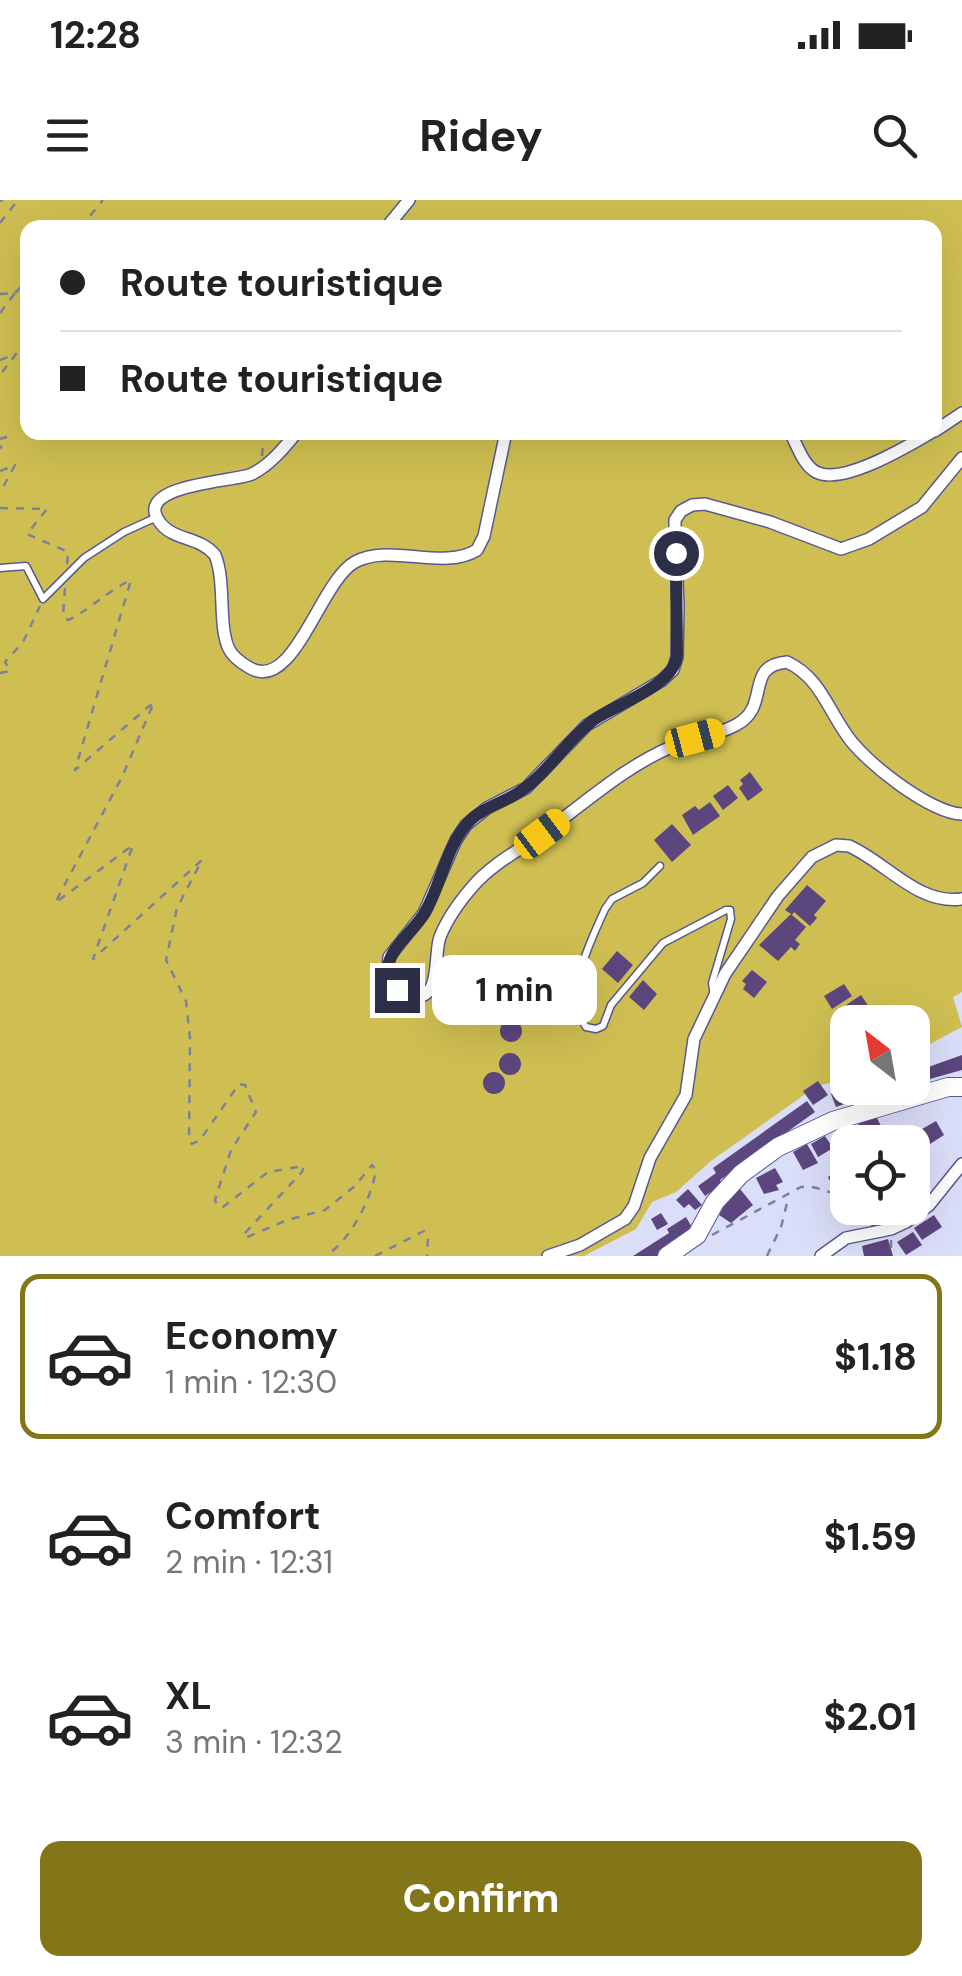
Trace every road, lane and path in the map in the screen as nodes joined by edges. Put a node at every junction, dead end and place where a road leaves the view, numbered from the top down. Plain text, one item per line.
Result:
1 (18, 200) edge
2 (102, 200) edge
3 (409, 200) edge
4 (86, 220) edge
5 (393, 220) edge
6 (0, 223) edge
7 (20, 288) edge
8 (15, 293) junction
9 (0, 294) edge
10 (0, 313) edge
11 (0, 360) edge
12 (0, 375) edge
13 (0, 440) edge
14 (263, 440) edge
15 (289, 440) edge
16 (504, 440) edge
17 (794, 440) edge
18 (918, 440) edge
19 (0, 449) edge
20 (962, 458) edge
21 (266, 464) junction
22 (0, 471) edge
23 (0, 492) edge
24 (0, 508) edge
25 (157, 518) junction
26 (0, 568) edge
27 (66, 578) junction
28 (42, 598) junction
29 (0, 672) edge
30 (962, 814) edge
31 (660, 866) dead end
32 (962, 898) edge
33 (715, 998) junction
34 (962, 1087) edge
35 (962, 1164) edge
36 (830, 1194) edge
37 (788, 1198) junction
38 (891, 1229) junction
39 (697, 1235) junction
40 (326, 1256) edge
41 (375, 1256) edge
42 (428, 1256) edge
43 (548, 1256) edge
44 (667, 1256) edge
45 (767, 1256) edge
46 (821, 1256) edge
47 (891, 1256) edge

1 - 6 path
2 - 4 path
3 - 5 street
7 - 8 path
8 - 9 path
8 - 10 path
11 - 12 path
13 - 19 path
14 - 21 path
15 - 21 street
16 - 25 street
17 - 18 street
20 - 30 street
21 - 25 street
22 - 23 path
24 - 27 path
25 - 27 lane
26 - 28 lane
27 - 28 lane
27 - 40 path
28 - 29 path
31 - 33 lane
32 - 33 street
33 - 43 street
34 - 39 main road
35 - 38 street
36 - 37 path
37 - 39 path
37 - 45 path
38 - 46 street
38 - 47 path
39 - 44 main road
41 - 42 path

